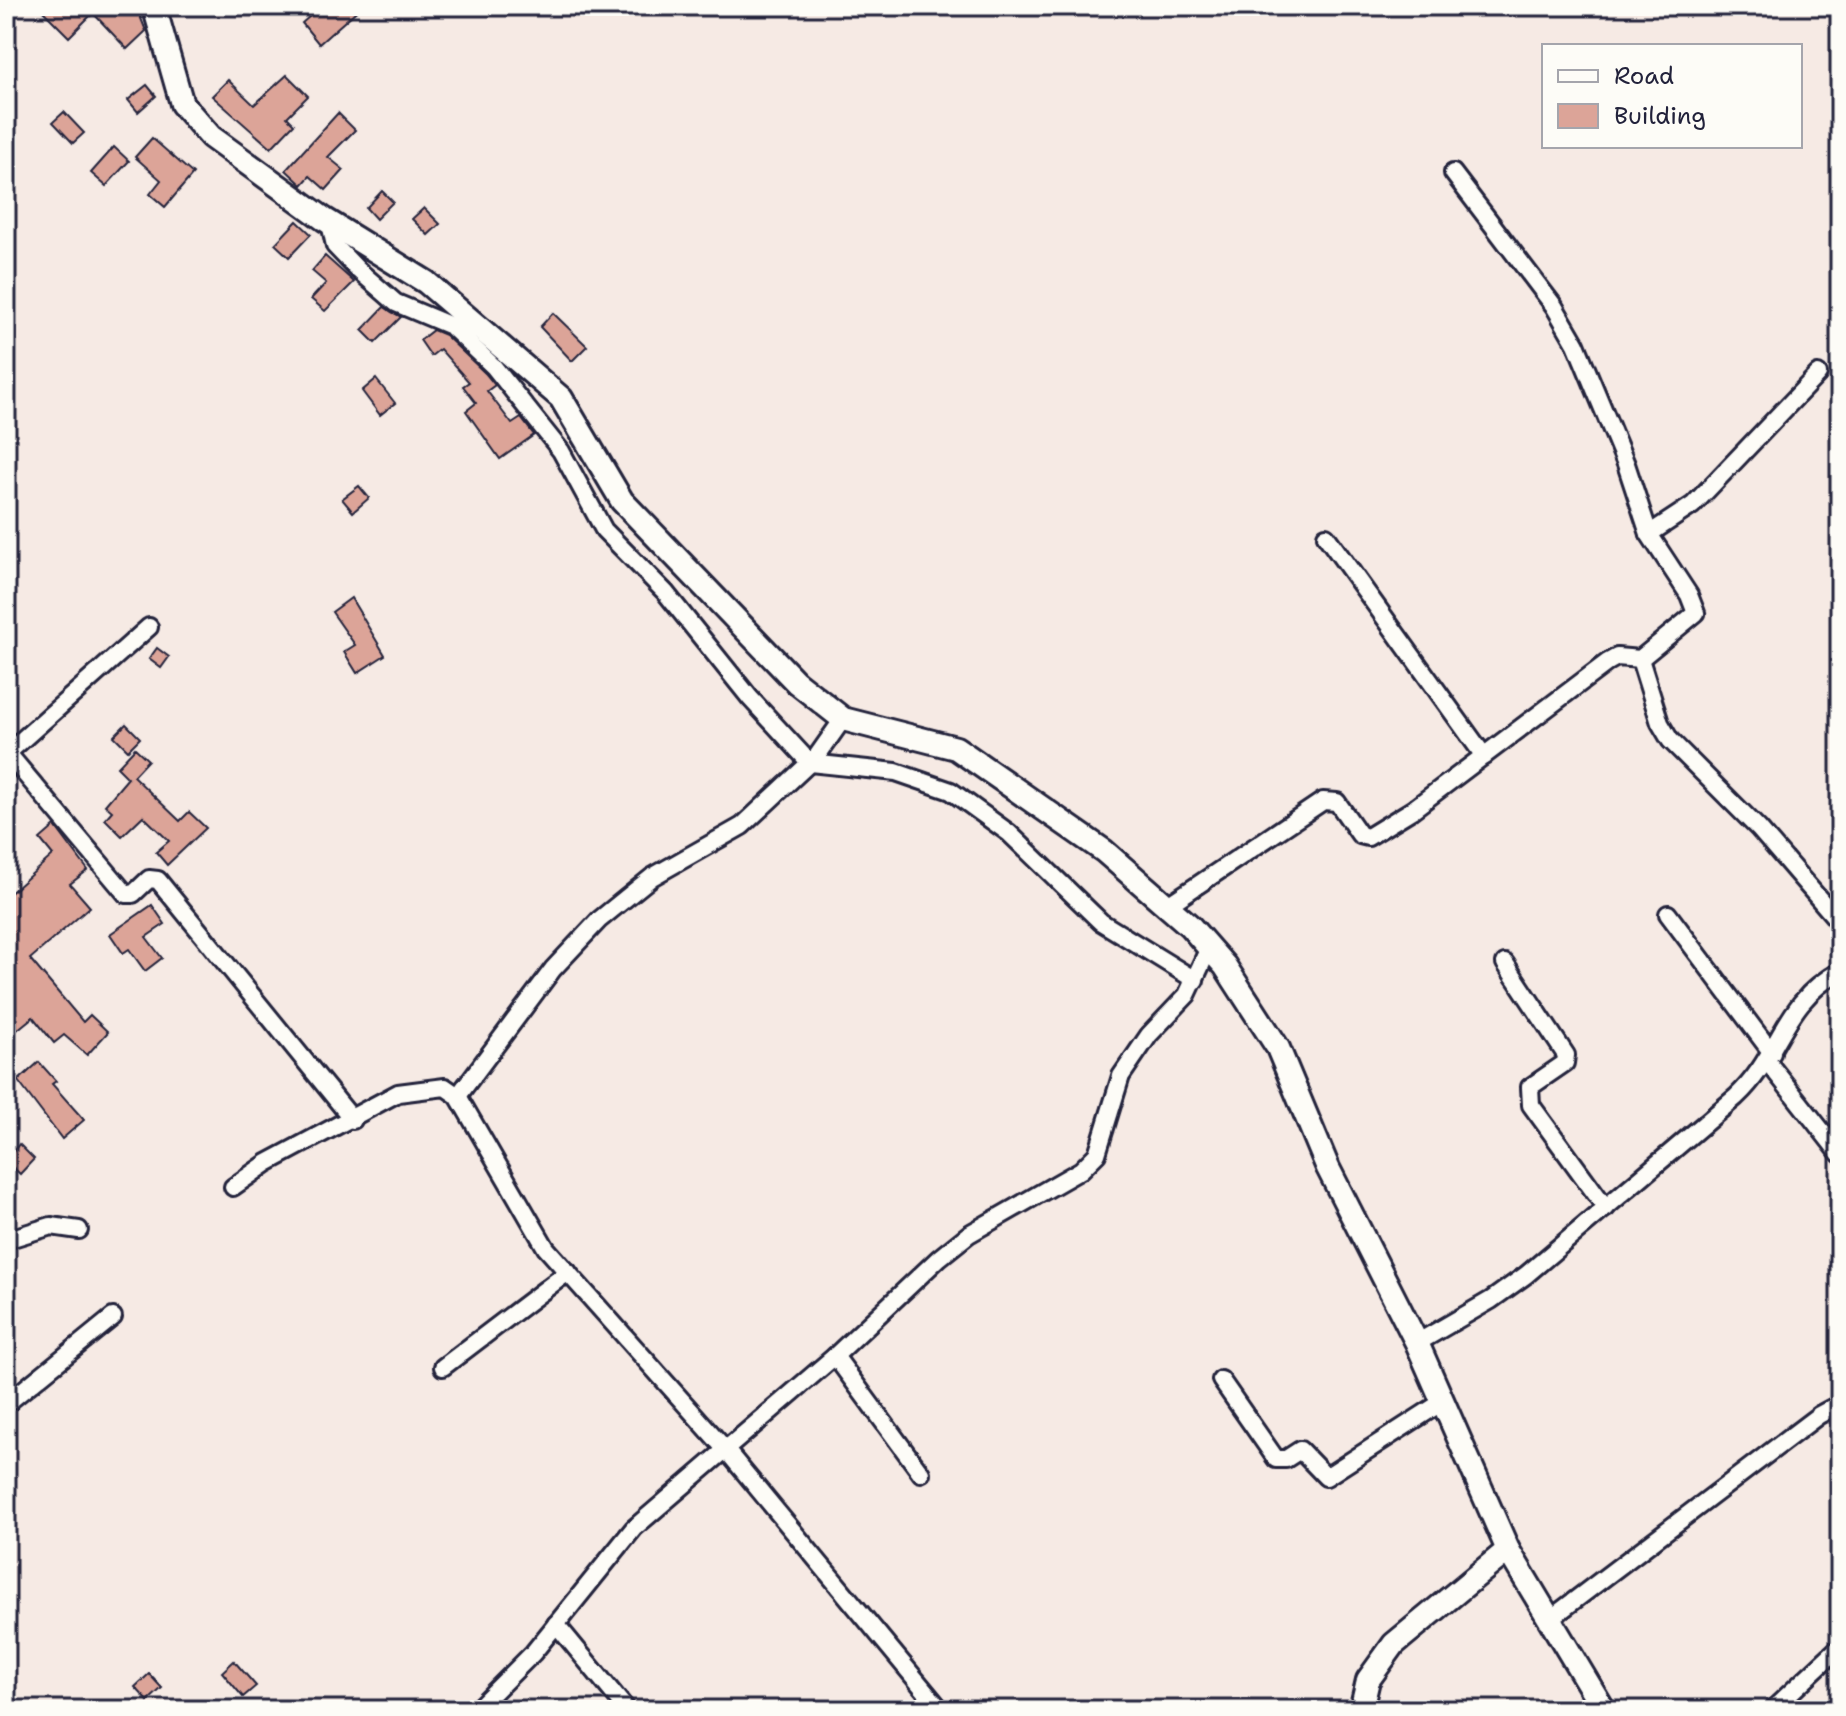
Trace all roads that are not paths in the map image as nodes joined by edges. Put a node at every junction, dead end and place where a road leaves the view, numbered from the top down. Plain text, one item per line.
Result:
1 (154, 6) edge
2 (1453, 173) dead end
3 (330, 223) junction
4 (1818, 374) dead end
5 (1649, 534) junction
6 (1326, 536) dead end
7 (149, 627) dead end
8 (1640, 659) junction
9 (843, 719) junction
10 (1484, 756) junction
11 (810, 763) junction
12 (1168, 905) junction
13 (1668, 914) dead end
14 (1840, 923) edge
15 (1209, 948) junction
16 (1505, 963) dead end
17 (1840, 971) edge
18 (1195, 980) junction
19 (1770, 1057) junction
20 (458, 1096) junction
21 (353, 1120) junction
22 (1840, 1154) edge
23 (233, 1187) dead end
24 (1606, 1208) junction
25 (79, 1230) dead end
26 (6, 1240) edge
27 (568, 1272) junction
28 (113, 1317) dead end
29 (1417, 1343) junction
30 (835, 1356) junction
31 (443, 1367) dead end
32 (1221, 1380) dead end
33 (1442, 1402) junction
34 (6, 1404) edge
35 (1840, 1412) edge
36 (726, 1450) junction
37 (921, 1473) dead end
38 (1508, 1550) junction
39 (1563, 1609) junction
40 (556, 1624) junction
41 (1840, 1653) edge
42 (476, 1710) edge
43 (627, 1710) edge
44 (941, 1710) edge
45 (1361, 1710) edge
46 (1604, 1710) edge
47 (1772, 1710) edge

1 - 3 street
2 - 5 street
3 - 9 street
3 - 11 street
4 - 5 street
5 - 8 street
6 - 10 street
7 - 21 street
8 - 10 street
8 - 14 street
9 - 11 street
9 - 12 street
10 - 12 street
11 - 18 street
11 - 20 street
12 - 15 street
13 - 19 street
15 - 18 street
15 - 29 street
16 - 24 street
17 - 19 street
18 - 30 street
19 - 22 street
19 - 24 street
20 - 21 street
20 - 27 street
21 - 23 street
24 - 29 street
25 - 26 street
27 - 31 street
27 - 36 street
28 - 34 street
29 - 33 street
30 - 36 street
30 - 37 street
32 - 33 street
33 - 38 street
35 - 39 street
36 - 40 street
36 - 44 street
38 - 39 street
38 - 45 street
39 - 46 street
40 - 42 street
40 - 43 street
41 - 47 street

